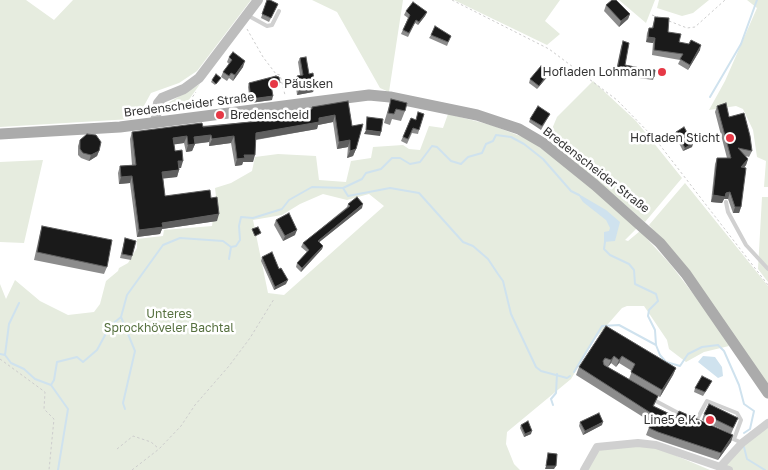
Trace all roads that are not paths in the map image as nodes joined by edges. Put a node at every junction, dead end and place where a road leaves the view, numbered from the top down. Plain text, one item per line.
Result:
1 (258, 0) edge
2 (279, 11) edge
3 (245, 18) junction
4 (155, 123) junction
5 (0, 134) edge
6 (726, 202) edge
7 (768, 269) edge
8 (768, 393) edge
9 (645, 395) edge
10 (696, 422) junction
11 (768, 423) edge
12 (704, 425) edge
13 (726, 436) edge
14 (734, 439) junction
15 (742, 443) junction
16 (720, 467) junction
17 (584, 470) edge
18 (729, 470) edge

1 - 3 main road
2 - 3 lane
3 - 4 main road
4 - 5 main road, Bredenscheider Straße
4 - 8 main road, Bredenscheider Straße
6 - 7 lane
9 - 10 lane
10 - 12 lane
10 - 14 lane
11 - 15 street
13 - 14 lane
14 - 15 lane
15 - 16 street
16 - 17 street
16 - 18 street

